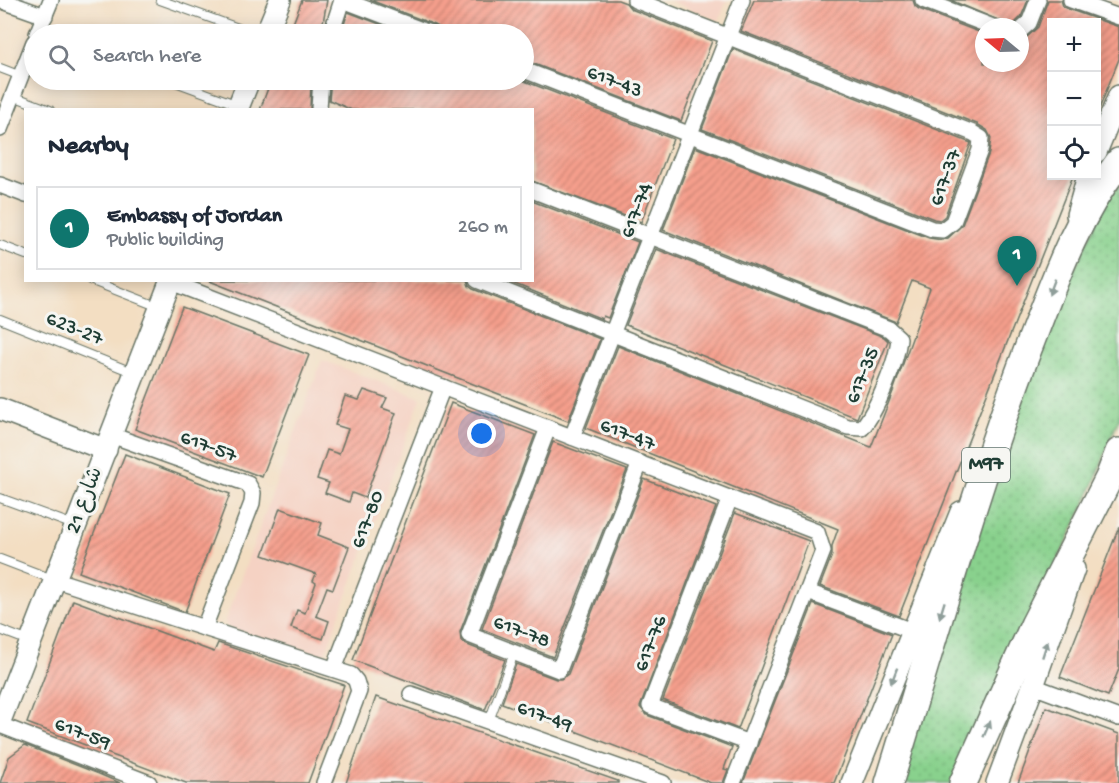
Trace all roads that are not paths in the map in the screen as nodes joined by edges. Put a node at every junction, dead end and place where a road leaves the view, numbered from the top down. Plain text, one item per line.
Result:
1 (0, 0) edge
2 (51, 0) edge
3 (160, 0) edge
4 (280, 0) edge
5 (342, 0) edge
6 (635, 0) edge
7 (742, 0) edge
8 (923, 0) edge
9 (1038, 0) edge
10 (1071, 0) edge
11 (1119, 17) edge
12 (975, 20) edge
13 (1029, 23) edge
14 (32, 24) edge
15 (43, 24) edge
16 (227, 24) edge
17 (271, 24) edge
18 (334, 24) edge
19 (406, 24) edge
20 (728, 37) junction
21 (0, 68) edge
22 (24, 69) edge
23 (534, 74) edge
24 (21, 76) junction
25 (195, 90) edge
26 (245, 90) edge
27 (321, 90) edge
28 (13, 96) junction
29 (1119, 96) edge
30 (238, 107) edge
31 (45, 108) edge
32 (320, 108) edge
33 (0, 129) edge
34 (690, 135) junction
35 (1101, 140) edge
36 (1119, 162) edge
37 (1087, 180) edge
38 (0, 185) edge
39 (534, 191) edge
40 (24, 194) edge
41 (651, 236) junction
42 (0, 245) edge
43 (1067, 248) junction
44 (24, 254) edge
45 (95, 282) edge
46 (171, 282) edge
47 (174, 282) edge
48 (482, 282) edge
49 (161, 308) junction
50 (0, 319) edge
51 (612, 335) junction
52 (135, 373) junction
53 (443, 387) junction
54 (0, 409) edge
55 (548, 428) junction
56 (998, 429) junction
57 (572, 437) junction
58 (108, 442) junction
59 (1119, 452) edge
60 (640, 463) junction
61 (1109, 478) junction
62 (0, 498) edge
63 (730, 498) junction
64 (76, 526) junction
65 (0, 559) edge
66 (56, 580) junction
67 (808, 592) junction
68 (204, 628) junction
69 (0, 630) edge
70 (912, 631) junction
71 (31, 642) junction
72 (514, 653) junction
73 (334, 669) junction
74 (1033, 686) junction
75 (411, 694) dead end
76 (1117, 712) edge
77 (1, 714) edge
78 (489, 721) junction
79 (748, 743) junction
80 (149, 783) edge
81 (324, 783) edge
82 (663, 783) edge
83 (733, 783) edge
84 (852, 783) edge
85 (889, 783) edge
86 (963, 783) edge
87 (997, 783) edge

1 - 14 street
2 - 15 street
3 - 16 lane
4 - 17 street
5 - 18 street
5 - 19 street
6 - 20 street
7 - 20 street, 617-74
8 - 12 street
9 - 13 street
10 - 11 street
20 - 34 street, 617-74
20 - 34 street, 617-37
21 - 24 lane
22 - 24 street
23 - 34 street, 617-43
24 - 28 street
25 - 30 lane
26 - 30 street
27 - 32 street
28 - 31 lane
28 - 33 street
29 - 35 street
34 - 41 street, 617-74
36 - 43 highway, M97
37 - 43 street
38 - 40 street
39 - 41 street
41 - 51 street, 617-74
41 - 51 street, 617-35
42 - 44 lane
43 -> 56 highway, M97
45 - 49 lane
46 - 49 street, شارع 21
47 - 53 street, 617-47
48 - 51 street
49 - 52 street, شارع 21
50 - 52 lane, 623-27
51 - 57 street, 617-74
52 - 58 street, شارع 21
53 - 55 street, 617-47
53 - 73 street, 617-80
54 - 58 street
55 - 57 street, 617-47
55 - 72 street, 617-78
56 - 70 street
56 -> 85 highway, M97
57 - 60 street, 617-47
58 - 64 street, شارع 21
58 - 68 street, 617-57
59 - 61 highway
60 - 63 street, 617-47
60 - 72 street, 617-78
74 -> 61 street
86 -> 61 highway
62 - 64 lane
63 - 67 street, 617-47
63 - 79 street, 617-76
64 - 66 street, شارع 21
65 - 66 lane
66 - 68 street
66 - 71 street, شارع 21
67 - 70 street
67 - 79 street, 617-47
68 - 73 street
69 - 71 lane
70 -> 84 street
71 - 77 street, شارع 21
72 - 78 lane
73 - 81 street
74 - 76 street
74 - 87 street
75 - 78 street, 617-49
77 - 80 street, 617-59
78 - 82 street, 617-49
79 - 83 street, 617-47

